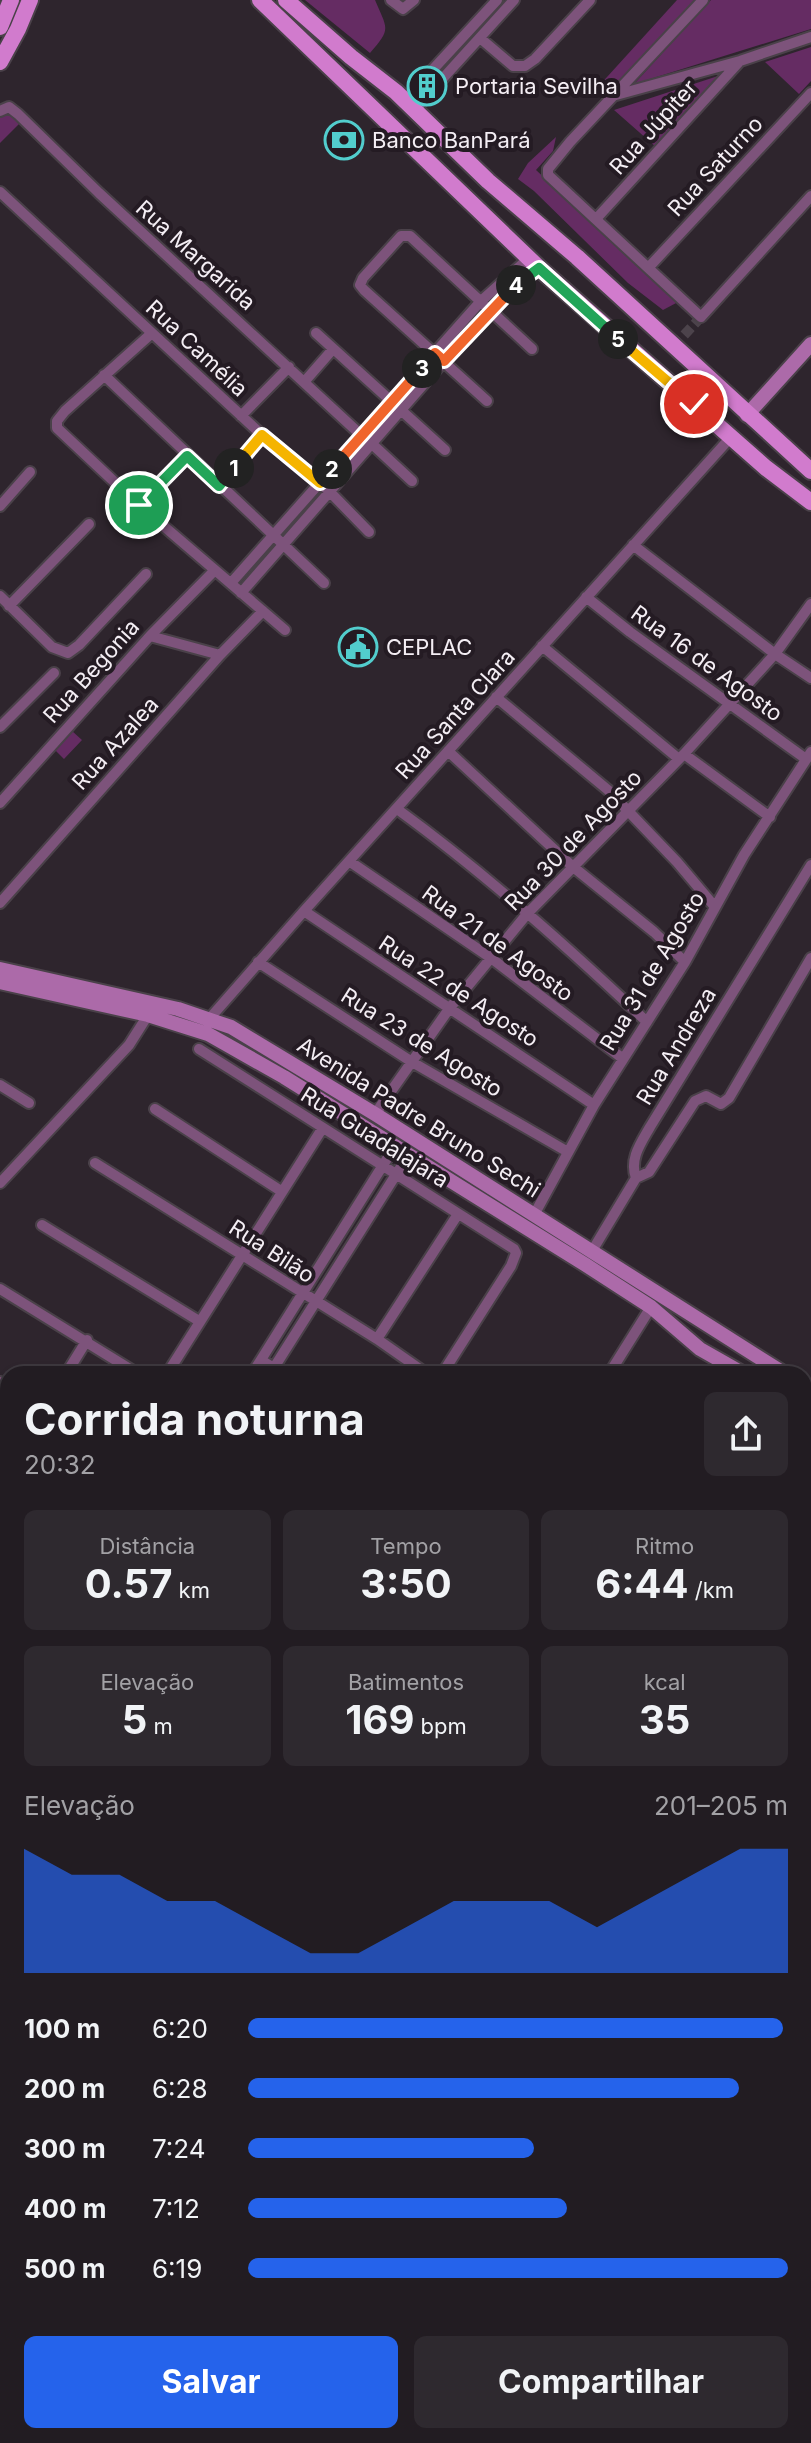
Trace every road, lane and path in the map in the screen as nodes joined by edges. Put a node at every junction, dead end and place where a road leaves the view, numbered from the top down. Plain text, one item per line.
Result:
1 (11, 0) edge
2 (30, 0) edge
3 (260, 0) edge
4 (286, 0) edge
5 (391, 0) edge
6 (414, 0) edge
7 (497, 0) edge
8 (514, 0) edge
9 (590, 0) edge
10 (703, 0) edge
11 (0, 27) edge
12 (811, 37) edge
13 (480, 38) junction
14 (740, 61) junction
15 (0, 62) edge
16 (426, 78) junction
17 (435, 87) junction
18 (811, 93) edge
19 (614, 96) junction
20 (409, 105) junction
21 (2, 110) edge
22 (488, 181) junction
23 (0, 192) edge
24 (811, 196) edge
25 (470, 202) junction
26 (596, 219) junction
27 (534, 263) junction
28 (649, 267) junction
29 (480, 302) junction
30 (490, 311) junction
31 (152, 333) junction
32 (316, 333) dead end
33 (811, 344) edge
34 (333, 349) junction
35 (532, 349) dead end
36 (440, 357) junction
37 (289, 367) junction
38 (104, 375) junction
39 (704, 375) junction
40 (305, 381) junction
41 (685, 396) junction
42 (487, 401) dead end
43 (392, 402) junction
44 (401, 410) junction
45 (747, 415) junction
46 (241, 416) junction
47 (262, 435) junction
48 (361, 435) junction
49 (731, 437) junction
50 (371, 443) junction
51 (445, 450) dead end
52 (187, 456) junction
53 (811, 471) edge
54 (30, 472) dead end
55 (412, 481) dead end
56 (320, 483) junction
57 (219, 486) junction
58 (329, 491) junction
59 (811, 502) edge
60 (139, 505) junction
61 (0, 506) edge
62 (89, 524) dead end
63 (369, 532) dead end
64 (272, 536) junction
65 (282, 545) junction
66 (633, 545) junction
67 (215, 570) junction
68 (146, 574) dead end
69 (231, 583) junction
70 (324, 583) dead end
71 (241, 593) junction
72 (0, 596) edge
73 (586, 597) junction
74 (9, 606) junction
75 (810, 607) edge
76 (263, 611) junction
77 (285, 630) dead end
78 (150, 636) junction
79 (542, 646) junction
80 (775, 654) junction
81 (220, 655) junction
82 (54, 673) dead end
83 (811, 678) edge
84 (496, 697) junction
85 (728, 702) junction
86 (0, 727) edge
87 (448, 751) junction
88 (809, 756) edge
89 (681, 757) junction
90 (0, 803) edge
91 (397, 809) junction
92 (627, 811) junction
93 (770, 817) junction
94 (349, 861) junction
95 (811, 865) edge
96 (572, 866) junction
97 (0, 903) edge
98 (715, 907) junction
99 (304, 911) junction
100 (527, 914) junction
101 (491, 958) junction
102 (811, 958) edge
103 (258, 962) junction
104 (685, 962) junction
105 (0, 969) edge
106 (0, 982) edge
107 (449, 1009) junction
108 (148, 1015) junction
109 (210, 1018) junction
110 (647, 1022) junction
111 (199, 1049) dead end
112 (622, 1058) junction
113 (412, 1062) junction
114 (0, 1085) edge
115 (29, 1103) dead end
116 (594, 1105) junction
117 (155, 1109) dead end
118 (375, 1114) junction
119 (322, 1129) junction
120 (395, 1146) junction
121 (568, 1152) junction
122 (409, 1154) junction
123 (95, 1163) dead end
124 (383, 1166) junction
125 (397, 1175) junction
126 (636, 1178) junction
127 (0, 1183) edge
128 (281, 1191) junction
129 (458, 1214) junction
130 (534, 1215) junction
131 (42, 1225) dead end
132 (592, 1251) junction
133 (241, 1255) junction
134 (0, 1289) edge
135 (302, 1295) junction
136 (314, 1302) junction
137 (651, 1307) junction
138 (199, 1321) junction
139 (709, 1326) junction
140 (377, 1339) junction
141 (87, 1340) junction
142 (729, 1341) junction
143 (693, 1343) junction
144 (713, 1357) junction
145 (261, 1360) junction
146 (71, 1366) edge
147 (126, 1366) edge
148 (172, 1366) edge
149 (257, 1366) edge
150 (268, 1366) edge
151 (279, 1366) edge
152 (416, 1366) edge
153 (447, 1366) edge
154 (614, 1366) edge
155 (729, 1366) edge
156 (771, 1366) edge

1 - 11 main road
2 - 15 main road
3 - 25 main road
4 - 20 main road
5 - 6 street
7 - 16 street
8 - 13 street
9 - 13 street
10 - 19 street
12 - 14 street
13 - 17 street
14 - 19 street
14 - 26 street, Rua Júpiter
16 - 17 street
16 - 20 street
17 - 20 street
18 - 28 street, Rua Saturno
19 - 26 street
20 - 22 main road
21 - 37 street, Rua Margarida
22 - 25 main road
22 - 39 main road
23 - 31 street, Rua Camélia
24 - 28 street
25 - 27 main road
26 - 28 street
27 - 29 street
27 - 30 street
27 - 41 main road
29 - 30 street
29 - 36 street
29 - 36 street
30 - 35 street
30 - 36 street
31 - 38 street
31 - 46 street, Rua Camélia
32 - 34 street
33 - 45 main road
34 - 40 street
34 - 43 street
36 - 42 street
36 - 43 street
36 - 44 street
37 - 40 street, Rua Margarida
37 - 46 street
38 - 52 street
38 - 60 street
39 - 41 main road
39 - 45 main road
40 - 48 street, Rua Margarida
41 - 49 main road
43 - 44 street
43 - 48 street
44 - 50 street
44 - 51 street
45 - 53 main road
46 - 47 street, Rua Camélia
47 - 56 street, Rua Camélia
47 - 57 street
48 - 56 street
49 - 59 main road
49 - 66 street, Rua Santa Clara
50 - 55 street
50 - 58 street
52 - 57 street
52 - 60 street
54 - 61 street
56 - 58 street, Rua Camélia
56 - 64 street
57 - 64 street
58 - 63 street, Rua Camélia
58 - 65 street
60 - 67 street
62 - 74 street
64 - 65 street
64 - 69 street
65 - 70 street
65 - 71 street
66 - 73 street, Rua Santa Clara
66 - 80 street
67 - 69 street
67 - 78 street, Rua Begonia
68 - 74 street
69 - 71 street
71 - 76 street
72 - 74 street
73 - 79 street, Rua Santa Clara
73 - 85 street, Rua 16 de Agosto
75 - 80 street, Rua 30 de Agosto
76 - 77 street
76 - 81 street, Rua Azalea
78 - 81 street
78 - 90 street, Rua Begonia
79 - 84 street, Rua Santa Clara
79 - 89 street
80 - 83 street
80 - 85 street, Rua 30 de Agosto
81 - 97 street, Rua Azalea
82 - 86 street
84 - 87 street, Rua Santa Clara
84 - 92 street
85 - 88 street, Rua 16 de Agosto
85 - 89 street, Rua 30 de Agosto
87 - 91 street, Rua Santa Clara
87 - 96 street
88 - 93 street, Rua 31 de Agosto
89 - 92 street, Rua 30 de Agosto
89 - 93 street
91 - 94 street, Rua Santa Clara
91 - 100 street
92 - 96 street, Rua 30 de Agosto
92 - 98 street
93 - 98 street, Rua 31 de Agosto
94 - 99 street, Rua Santa Clara
94 - 101 street, Rua 21 de Agosto
95 - 126 street, Rua Andreza
96 - 100 street, Rua 30 de Agosto
96 - 104 street
98 - 104 street, Rua 31 de Agosto
99 - 103 street, Rua Santa Clara
99 - 107 street, Rua 22 de Agosto
100 - 101 street, Rua 30 de Agosto
100 - 110 street
101 - 107 street, Rua 30 de Agosto
101 - 112 street, Rua 21 de Agosto
102 - 126 street
103 - 109 street, Rua Santa Clara
103 - 113 street, Rua 23 de Agosto
104 - 110 street, Rua 31 de Agosto
105 - 109 main road, Avenida Padre Bruno Sechi
106 - 108 main road, Avenida Padre Bruno Sechi
107 - 113 street, Rua 30 de Agosto
107 - 116 street, Rua 22 de Agosto
108 - 120 main road, Avenida Padre Bruno Sechi
108 - 127 street
109 - 118 main road, Avenida Padre Bruno Sechi
110 - 112 street, Rua 31 de Agosto
111 - 119 street, Rua Guadalajara
112 - 116 street, Rua 31 de Agosto
113 - 118 street, Rua 30 de Agosto
113 - 121 street, Rua 23 de Agosto
114 - 115 street
116 - 121 street, Rua 31 de Agosto
117 - 128 street
118 - 130 main road, Avenida Padre Bruno Sechi
119 - 124 street, Rua Guadalajara
119 - 128 street
120 - 122 main road, Avenida Padre Bruno Sechi
120 - 124 street
121 - 130 street, Rua 31 de Agosto
122 - 125 street
122 - 137 main road, Avenida Padre Bruno Sechi
123 - 133 street, Rua Bilão
124 - 125 street, Rua Guadalajara
124 - 135 street
125 - 129 street, Rua Guadalajara
125 - 136 street
126 - 132 street, Rua Andreza
128 - 133 street
129 - 140 street
129 - 153 street, Rua Guadalajara
130 - 132 main road, Avenida Padre Bruno Sechi
131 - 138 street
132 - 139 main road, Avenida Padre Bruno Sechi
133 - 135 street, Rua Bilão
133 - 138 street
134 - 141 street
135 - 136 street, Rua Bilão
135 - 145 street
136 - 140 street, Rua Bilão
136 - 151 street
137 - 143 main road, Avenida Padre Bruno Sechi
137 - 154 street
138 - 148 street
139 - 142 main road, Avenida Padre Bruno Sechi
139 - 143 main road
140 - 152 street, Rua Bilão
141 - 146 street
141 - 147 street
142 - 144 main road
142 - 156 main road, Avenida Padre Bruno Sechi
143 - 144 main road, Avenida Padre Bruno Sechi
144 - 155 main road, Avenida Padre Bruno Sechi
145 - 149 street
145 - 150 street

